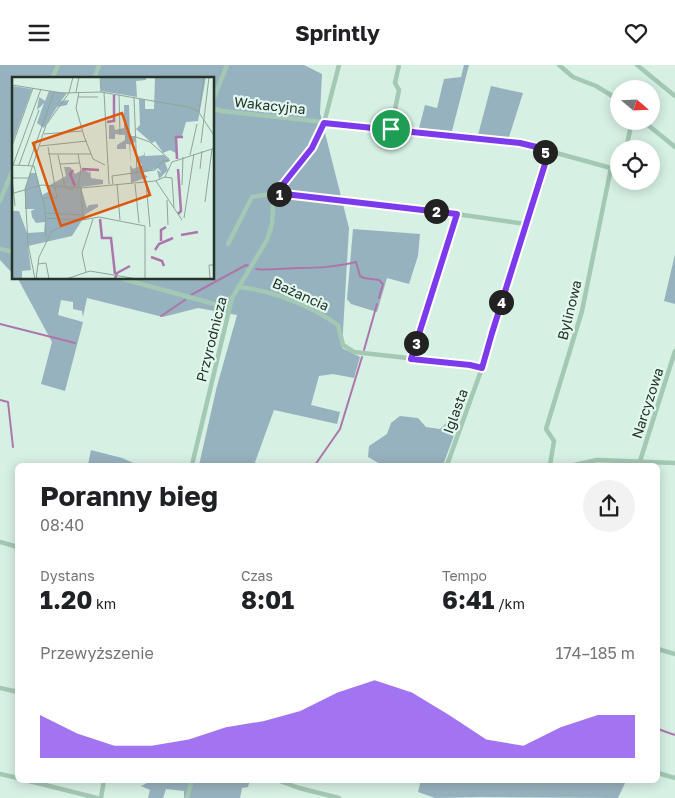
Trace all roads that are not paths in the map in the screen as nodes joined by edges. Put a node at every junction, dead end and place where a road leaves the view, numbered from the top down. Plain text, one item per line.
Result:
1 (58, 65) edge
2 (100, 65) edge
3 (227, 65) edge
4 (339, 65) edge
5 (399, 65) edge
6 (559, 65) edge
7 (637, 65) edge
8 (53, 77) edge
9 (95, 77) edge
10 (215, 95) edge
11 (610, 95) edge
12 (675, 96) edge
13 (215, 109) edge
14 (324, 123) junction
15 (391, 129) junction
16 (654, 130) edge
17 (675, 147) edge
18 (545, 149) junction
19 (555, 152) junction
20 (545, 164) junction
21 (610, 169) edge
22 (12, 172) edge
23 (610, 174) edge
24 (276, 193) junction
25 (0, 201) edge
26 (457, 214) junction
27 (526, 224) junction
28 (228, 244) dead end
29 (127, 280) edge
30 (238, 287) junction
31 (229, 308) junction
32 (675, 351) edge
33 (411, 359) junction
34 (482, 368) junction
35 (640, 461) junction
36 (192, 463) edge
37 (448, 463) edge
38 (550, 463) edge
39 (583, 463) edge
40 (675, 463) edge
41 (0, 542) edge
42 (15, 546) edge
43 (660, 650) edge
44 (675, 654) edge
45 (0, 688) edge
46 (15, 691) edge
47 (0, 774) edge
48 (660, 774) edge
49 (15, 777) edge
50 (675, 778) edge
51 (37, 783) edge
52 (103, 783) edge
53 (191, 783) edge
54 (288, 783) edge
55 (99, 798) edge
56 (187, 798) edge
57 (340, 798) edge

1 - 8 street
2 - 9 street
3 - 10 street
4 - 14 street
5 - 15 street
6 - 11 street
7 - 12 street
13 - 14 street, Wakacyjna
14 - 15 street, Wakacyjna
14 - 24 street
15 - 18 street, Wakacyjna
16 - 17 street
18 - 19 street, Wakacyjna
18 - 20 street, Iglasta
19 - 20 street, Iglasta
19 - 21 street, Wakacyjna
20 - 27 street, Iglasta
22 - 25 street
23 - 38 street, Bylinowa
24 - 26 street
24 - 28 street
24 - 30 street, Przyrodnicza
26 - 27 street
26 - 33 street
27 - 34 street, Iglasta
29 - 31 street
30 - 31 street, Przyrodnicza
30 - 33 street, Bażancia
31 - 36 street, Przyrodnicza
32 - 35 street, Narcyzowa
33 - 34 street
34 - 37 street, Iglasta
35 - 39 street
35 - 40 street
41 - 42 street
43 - 44 street
45 - 46 street
47 - 49 street
48 - 50 street
51 - 55 street
52 - 55 street
53 - 56 street
54 - 57 street

